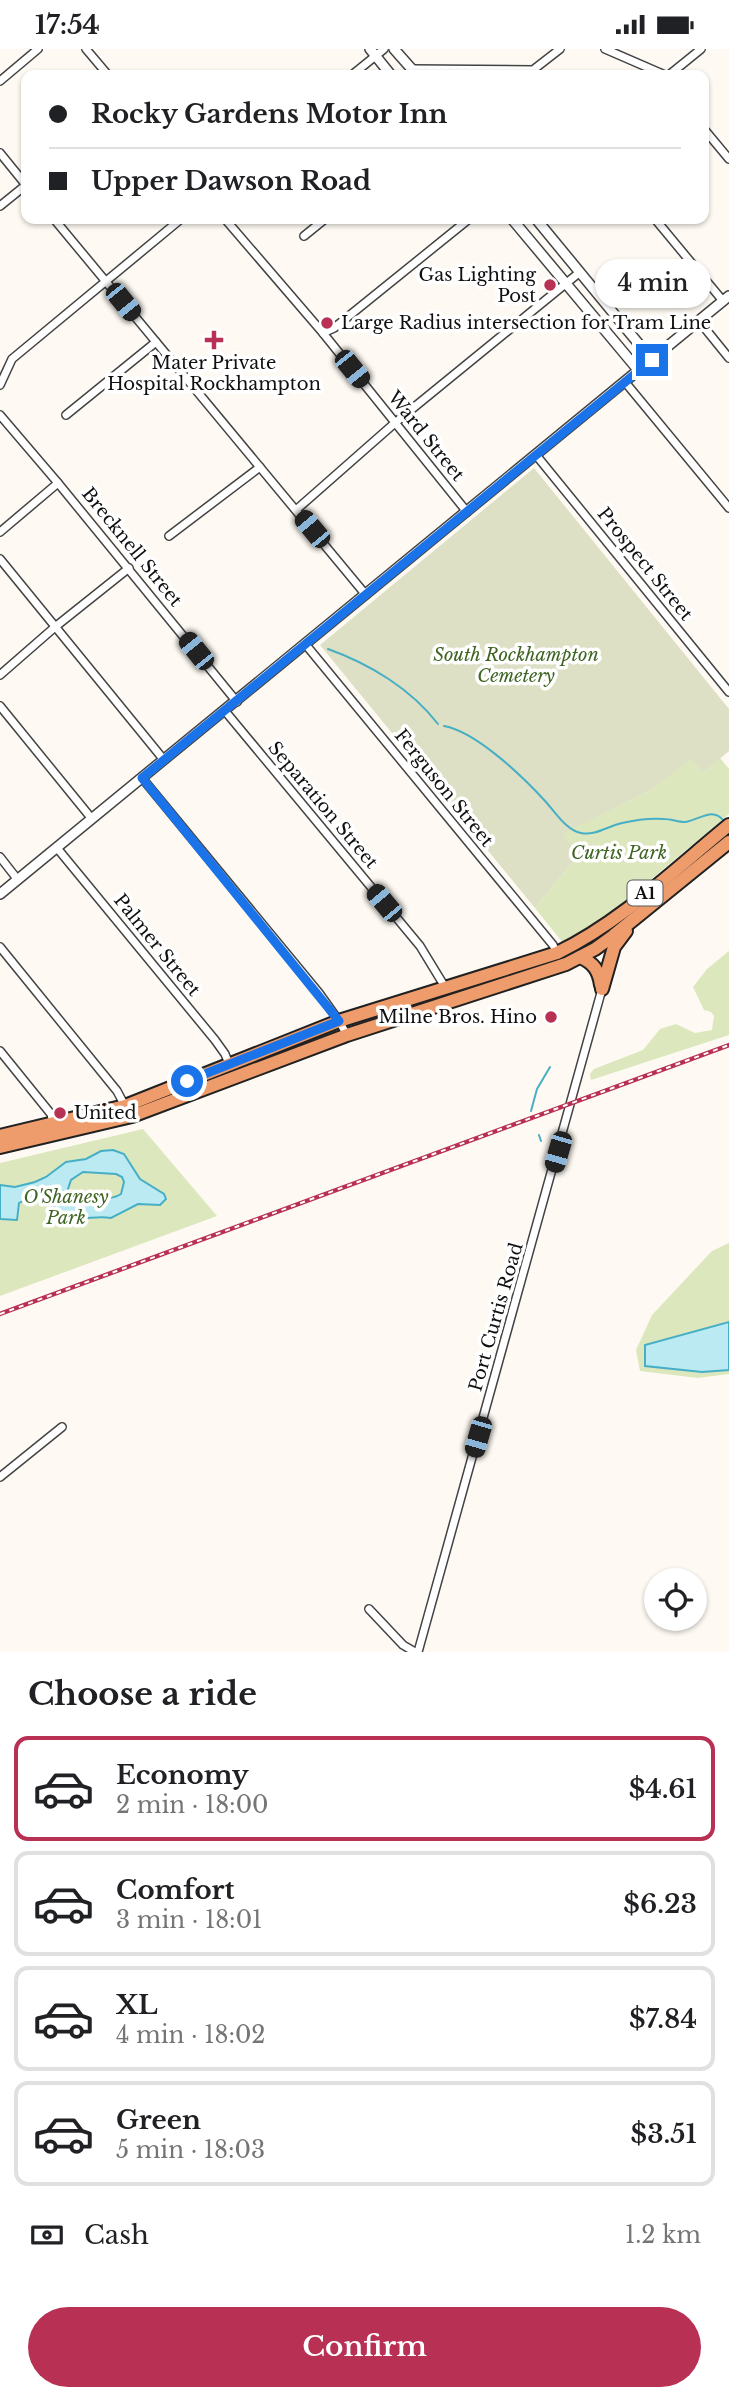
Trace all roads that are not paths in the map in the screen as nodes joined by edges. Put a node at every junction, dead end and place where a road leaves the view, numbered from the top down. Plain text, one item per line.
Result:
1 (38, 49) edge
2 (86, 49) edge
3 (384, 49) edge
4 (394, 49) edge
5 (559, 49) edge
6 (605, 49) edge
7 (701, 49) edge
8 (373, 52) edge
9 (104, 70) edge
10 (357, 70) edge
11 (387, 70) edge
12 (412, 70) edge
13 (533, 70) edge
14 (655, 70) edge
15 (674, 70) edge
16 (0, 81) edge
17 (709, 135) edge
18 (0, 153) edge
19 (729, 159) edge
20 (21, 179) edge
21 (21, 189) edge
22 (0, 206) edge
23 (58, 224) edge
24 (175, 224) edge
25 (229, 224) edge
26 (319, 224) edge
27 (463, 224) edge
28 (516, 224) edge
29 (540, 224) edge
30 (659, 224) edge
31 (304, 236) dead end
32 (580, 272) junction
33 (107, 282) junction
34 (566, 283) junction
35 (726, 299) edge
36 (699, 321) junction
37 (323, 333) junction
38 (156, 342) junction
39 (729, 358) edge
40 (652, 360) junction
41 (639, 371) junction
42 (625, 382) junction
43 (0, 385) edge
44 (0, 415) edge
45 (66, 415) dead end
46 (396, 422) junction
47 (536, 455) junction
48 (260, 467) junction
49 (58, 483) junction
50 (729, 508) edge
51 (296, 510) junction
52 (467, 512) junction
53 (0, 532) edge
54 (169, 536) dead end
55 (0, 559) edge
56 (129, 568) junction
57 (366, 595) junction
58 (55, 627) junction
59 (306, 645) junction
60 (0, 675) edge
61 (729, 692) edge
62 (237, 702) junction
63 (0, 706) edge
64 (225, 711) junction
65 (164, 760) junction
66 (142, 778) junction
67 (92, 819) junction
68 (729, 825) edge
69 (729, 842) edge
70 (57, 848) junction
71 (0, 857) edge
72 (18, 880) junction
73 (0, 894) edge
74 (640, 915) junction
75 (0, 947) edge
76 (557, 953) junction
77 (580, 957) junction
78 (444, 987) junction
79 (602, 989) junction
80 (339, 1021) junction
81 (346, 1035) junction
82 (0, 1051) edge
83 (229, 1064) junction
84 (125, 1106) junction
85 (53, 1124) junction
86 (0, 1136) edge
87 (0, 1147) edge
88 (531, 1250) junction
89 (539, 1252) dead end
90 (62, 1427) dead end
91 (0, 1477) edge
92 (369, 1609) dead end
93 (417, 1652) edge

1 - 16 street
2 - 9 street
3 - 8 street
4 - 12 street
5 - 13 street
6 - 14 street
7 - 15 street
8 - 10 street
8 - 11 street
17 - 19 street
18 - 20 street
21 - 22 street
23 - 33 street
24 - 33 street
25 - 37 street, Ward Street
26 - 31 street
27 - 37 street
28 - 34 street
29 - 32 street
30 - 35 street
32 - 34 street
32 - 40 street
33 - 38 street
33 - 43 street
34 - 41 street
34 - 46 street
35 - 36 street
36 - 39 street
36 - 40 street
37 - 46 street, Ward Street
38 - 45 street
38 - 48 street
40 - 41 street
41 - 42 street
42 - 47 street
42 - 50 street
44 - 49 street, Brecknell Street
46 - 51 street
46 - 52 street, Ward Street
47 - 52 street
47 - 61 street, Prospect Street
48 - 51 street
48 - 54 street
49 - 53 street
49 - 56 street, Brecknell Street
51 - 57 street
52 - 57 street
55 - 58 street
56 - 58 street
56 - 62 street, Brecknell Street
57 - 59 street
58 - 60 street
58 - 65 street
59 - 62 street
59 - 76 street, Ferguson Street
62 - 64 street
63 - 67 street
64 - 65 street
64 - 78 street, Separation Street
65 - 66 street
66 - 67 street
66 - 80 street
67 - 70 street
68 - 76 highway, A1
69 - 74 highway, A1
70 - 72 street
70 - 83 street, Palmer Street
71 - 72 street
72 - 73 street
74 - 77 highway, A1
74 - 79 highway
75 - 84 street
76 - 78 highway, A1
77 - 79 highway
77 - 81 highway, A1
78 - 80 highway, A1
79 - 88 street, Port Curtis Road
80 - 81 street
80 - 83 highway, A1
81 - 87 highway, A1
82 - 85 street
83 - 84 highway, A1
84 - 85 highway, A1
85 - 86 highway, A1
88 - 89 street
88 - 93 street, Port Curtis Road
90 - 91 street
92 - 93 street

